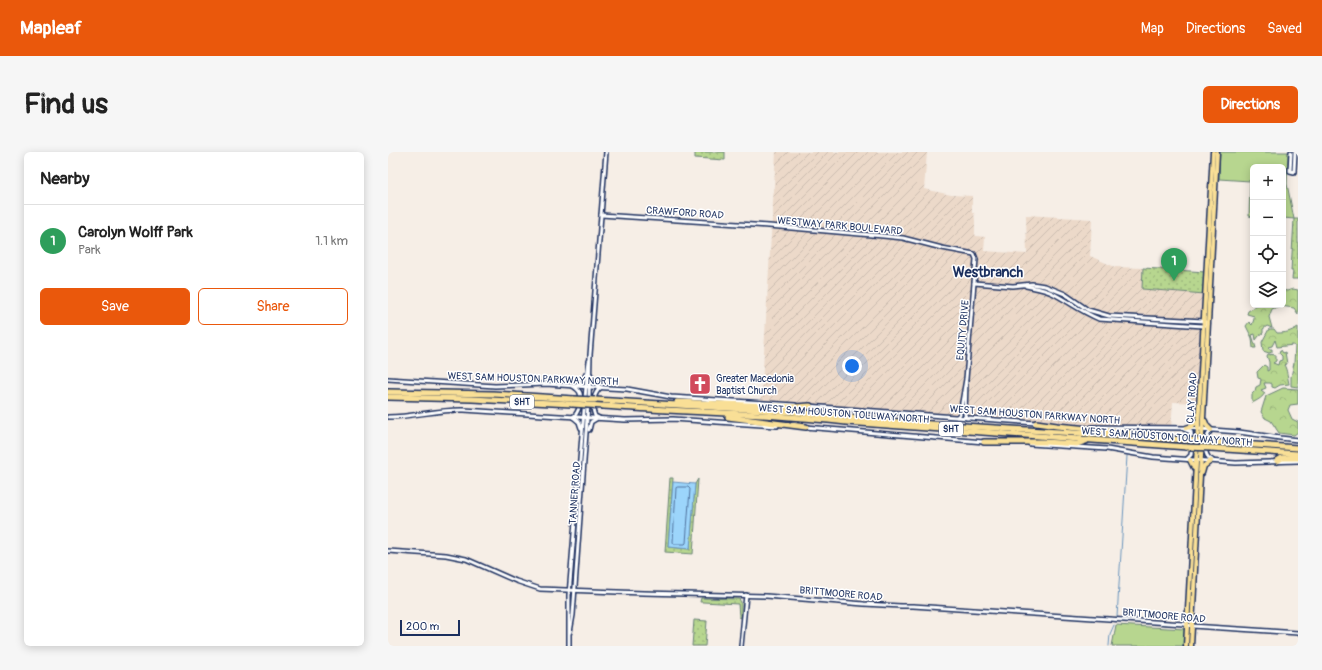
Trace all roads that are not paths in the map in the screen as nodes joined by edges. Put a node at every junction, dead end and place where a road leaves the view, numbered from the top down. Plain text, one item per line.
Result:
1 (606, 152) edge
2 (1213, 152) edge
3 (1217, 152) edge
4 (1291, 152) edge
5 (1295, 152) edge
6 (1214, 174) junction
7 (601, 215) junction
8 (769, 226) joint
9 (1209, 270) junction
10 (974, 283) junction
11 (1204, 324) junction
12 (1208, 324) junction
13 (1204, 362) junction
14 (589, 368) junction
15 (388, 379) edge
16 (966, 379) junction
17 (572, 385) junction
18 (586, 386) junction
19 (590, 386) junction
20 (601, 388) junction
21 (388, 390) edge
22 (486, 394) junction
23 (1202, 395) junction
24 (388, 397) edge
25 (573, 402) junction
26 (656, 404) junction
27 (810, 406) junction
28 (715, 414) junction
29 (388, 417) edge
30 (574, 417) junction
31 (1204, 417) junction
32 (583, 418) junction
33 (588, 418) junction
34 (601, 418) junction
35 (957, 418) junction
36 (967, 418) junction
37 (1197, 422) junction
38 (1036, 423) junction
39 (806, 427) junction
40 (1184, 428) junction
41 (1197, 429) junction
42 (1203, 429) junction
43 (1211, 430) junction
44 (1157, 438) junction
45 (581, 439) junction
46 (1089, 440) junction
47 (1298, 440) edge
48 (984, 442) junction
49 (585, 448) junction
50 (1298, 448) edge
51 (1298, 454) edge
52 (1298, 458) edge
53 (1188, 459) junction
54 (1196, 460) junction
55 (1201, 460) junction
56 (1212, 461) junction
57 (1298, 461) edge
58 (1277, 462) junction
59 (1194, 476) junction
60 (1200, 481) junction
61 (1194, 504) junction
62 (1199, 504) junction
63 (388, 551) edge
64 (1192, 584) junction
65 (570, 590) junction
66 (575, 591) junction
67 (746, 595) junction
68 (1190, 625) junction
69 (570, 632) junction
70 (1298, 633) edge
71 (569, 646) edge
72 (742, 646) edge
73 (1186, 646) edge
74 (1191, 646) edge

1 - 7 main road, TANNER ROAD
2 - 6 main road, CLAY ROAD
3 - 6 main road, CLAY ROAD
4 - 5 main road
6 - 9 main road, CLAY ROAD
7 - 8 main road, CRAWFORD ROAD
7 - 14 main road, TANNER ROAD
8 - 10 main road, WESTWAY PARK BOULEVARD
9 - 11 main road, CLAY ROAD
9 - 12 main road, CLAY ROAD
10 - 11 main road
10 - 16 main road, EQUITY DRIVE
11 - 12 main road
11 - 13 main road, CLAY ROAD
12 - 13 main road, CLAY ROAD
13 - 23 main road, CLAY ROAD
14 - 17 main road
14 - 18 main road, TANNER ROAD
14 - 19 main road, TANNER ROAD
14 - 20 main road
15 - 17 main road, WEST SAM HOUSTON PARKWAY NORTH
16 - 35 main road, EQUITY DRIVE
16 - 36 main road, EQUITY DRIVE
17 - 18 main road, WEST SAM HOUSTON PARKWAY NORTH
17 - 30 main road
18 - 19 main road, WEST SAM HOUSTON PARKWAY NORTH
18 - 32 main road, TANNER ROAD
19 - 20 main road, WEST SAM HOUSTON PARKWAY NORTH
19 - 33 main road, TANNER ROAD
20 - 27 main road, WEST SAM HOUSTON PARKWAY NORTH
20 - 34 main road
21 - 22 highway, WEST SAM HOUSTON TOLLWAY NORTH / SHT
21 - 22 highway, SHT
22 - 25 highway, WEST SAM HOUSTON TOLLWAY NORTH / SHT
23 - 31 main road, CLAY ROAD
23 - 37 main road, CLAY ROAD
24 - 25 highway, WEST SAM HOUSTON TOLLWAY NORTH / SHT
25 - 26 highway, WEST SAM HOUSTON TOLLWAY NORTH / SHT, bridge
25 - 28 highway, WEST SAM HOUSTON TOLLWAY NORTH / SHT, bridge
26 - 27 highway
26 - 44 highway, WEST SAM HOUSTON TOLLWAY NORTH / SHT
27 - 35 main road, WEST SAM HOUSTON PARKWAY NORTH
28 - 39 highway
28 - 46 highway, WEST SAM HOUSTON TOLLWAY NORTH / SHT
29 - 30 main road
30 - 32 main road
30 - 45 main road
31 - 42 main road, CLAY ROAD
31 - 43 main road
32 - 33 main road
32 - 45 main road, TANNER ROAD
33 - 34 main road
33 - 49 main road, TANNER ROAD
34 - 39 main road
34 - 49 main road
35 - 36 main road, WEST SAM HOUSTON PARKWAY NORTH
36 - 38 main road, WEST SAM HOUSTON PARKWAY NORTH
37 - 40 main road
37 - 41 main road, CLAY ROAD
38 - 40 main road, WEST SAM HOUSTON PARKWAY NORTH
38 - 44 highway
39 - 48 main road
40 - 41 main road, WEST SAM HOUSTON PARKWAY NORTH
40 - 53 main road
41 - 42 main road, WEST SAM HOUSTON PARKWAY NORTH
41 - 54 main road, CLAY ROAD
42 - 43 main road, WEST SAM HOUSTON PARKWAY NORTH
42 - 55 main road, CLAY ROAD
43 - 47 main road, WEST SAM HOUSTON PARKWAY NORTH
43 - 56 main road
44 - 50 highway, WEST SAM HOUSTON TOLLWAY NORTH / SHT, bridge
45 - 65 main road, TANNER ROAD
46 - 48 highway
46 - 51 highway, WEST SAM HOUSTON TOLLWAY NORTH / SHT, bridge
48 - 53 main road
49 - 66 main road, TANNER ROAD
52 - 58 highway
53 - 54 main road
53 - 59 main road
54 - 55 main road
54 - 59 main road, CLAY ROAD
55 - 56 main road
55 - 60 main road, CLAY ROAD
56 - 58 main road
56 - 60 main road
57 - 58 main road
59 - 61 main road, CLAY ROAD
60 - 62 main road, CLAY ROAD
61 - 62 main road
61 - 64 main road, CLAY ROAD
62 - 64 main road, CLAY ROAD
63 - 65 main road, BRITTMOORE ROAD
64 - 68 main road, CLAY ROAD
65 - 66 main road, BRITTMOORE ROAD
65 - 69 main road, TANNER ROAD
66 - 67 main road, BRITTMOORE ROAD
66 - 69 main road, TANNER ROAD
67 - 68 main road, BRITTMOORE ROAD
67 - 72 main road
68 - 70 main road, BRITTMOORE ROAD
68 - 73 main road, CLAY ROAD
68 - 74 main road, CLAY ROAD
69 - 71 main road, TANNER ROAD

